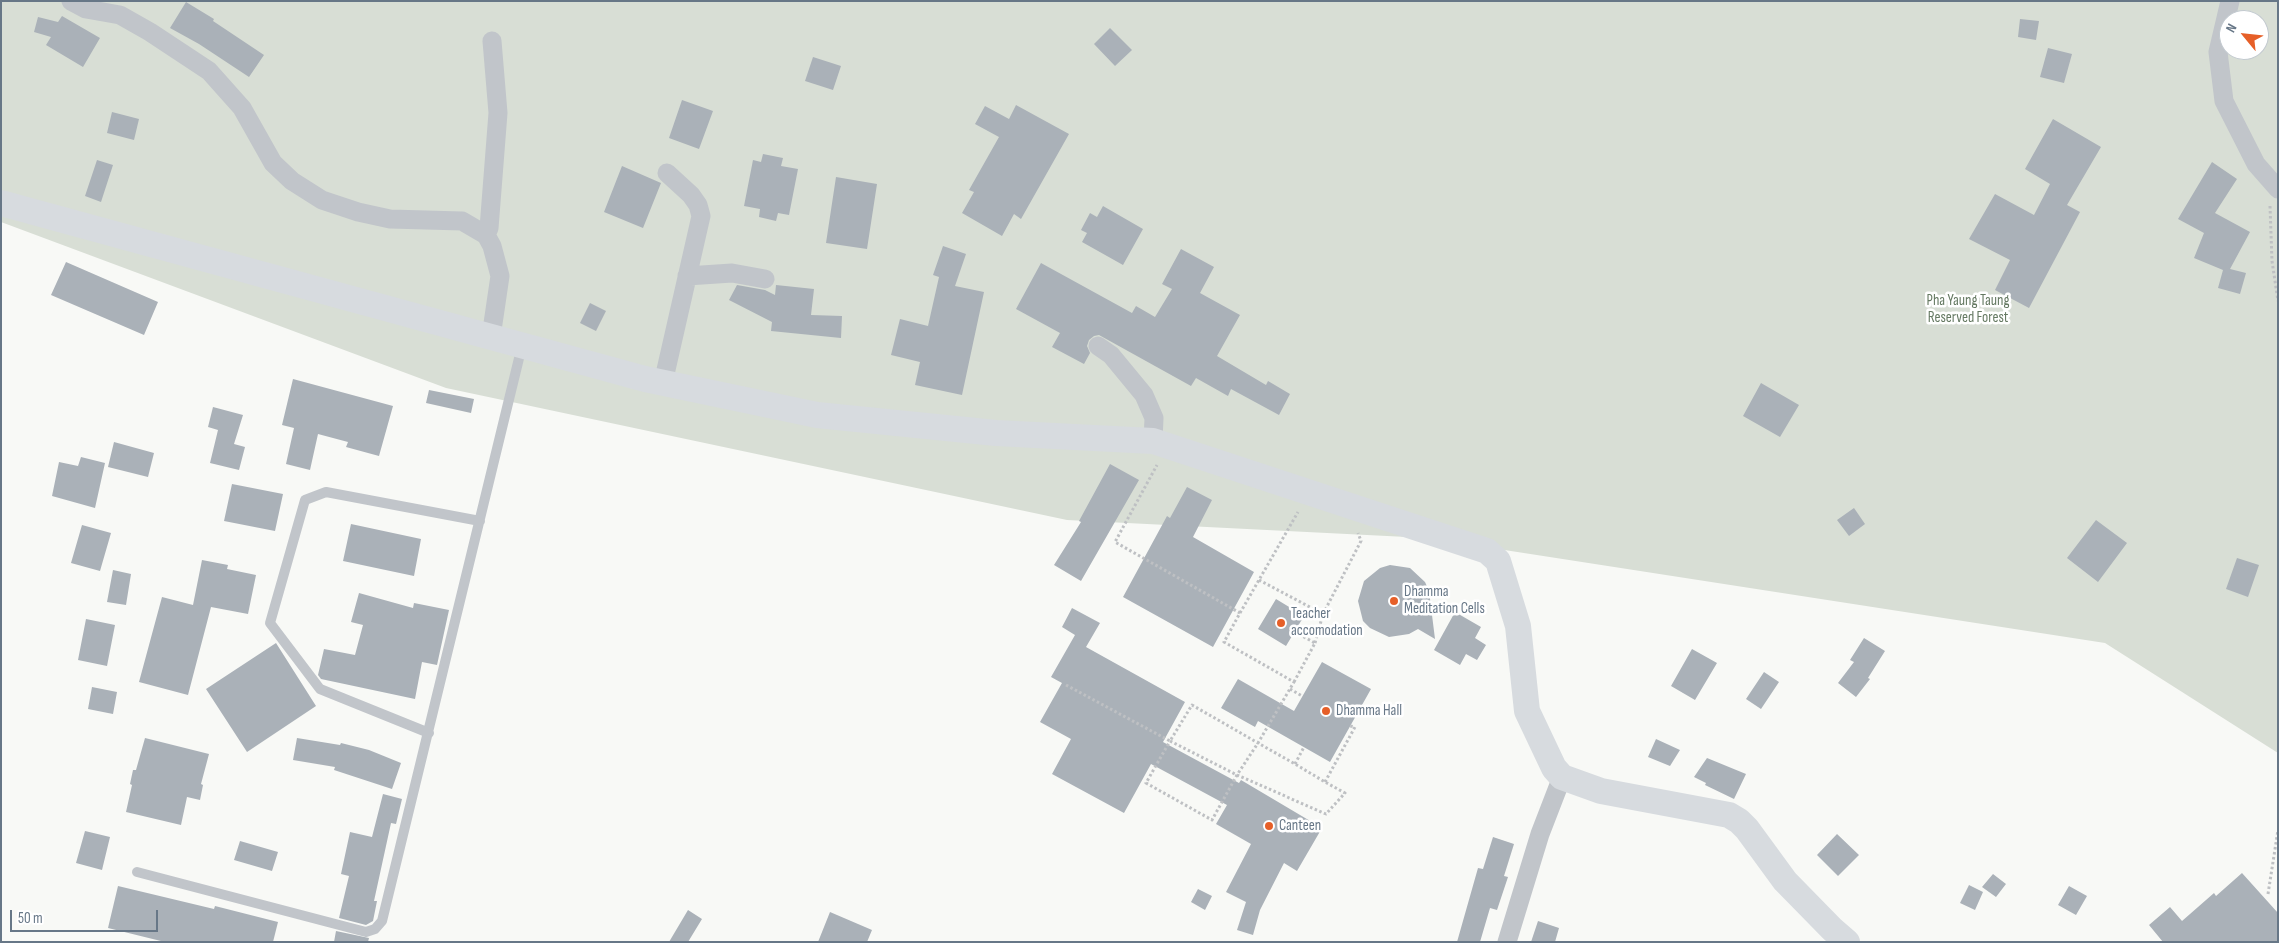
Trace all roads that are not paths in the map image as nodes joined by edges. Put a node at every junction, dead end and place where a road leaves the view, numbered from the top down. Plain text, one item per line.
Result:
1 (70, 1) edge
2 (2230, 1) edge
3 (492, 41) dead end
4 (667, 173) dead end
5 (2274, 186) edge
6 (1, 203) edge
7 (486, 235) junction
8 (687, 276) junction
9 (765, 279) dead end
10 (491, 336) junction
11 (522, 345) junction
12 (1098, 346) dead end
13 (663, 383) junction
14 (1158, 448) junction
15 (480, 521) junction
16 (429, 733) junction
17 (1562, 777) junction
18 (137, 872) dead end
19 (1507, 942) edge
20 (1847, 942) edge

1 - 7 street
2 - 5 street
3 - 7 street
4 - 8 street
6 - 10 street
7 - 10 street
8 - 9 street
8 - 13 street
10 - 11 street
11 - 13 street
11 - 15 lane
12 - 14 street
13 - 14 street
14 - 17 street
15 - 16 lane
15 - 16 lane
16 - 18 lane
17 - 19 street
17 - 20 street

